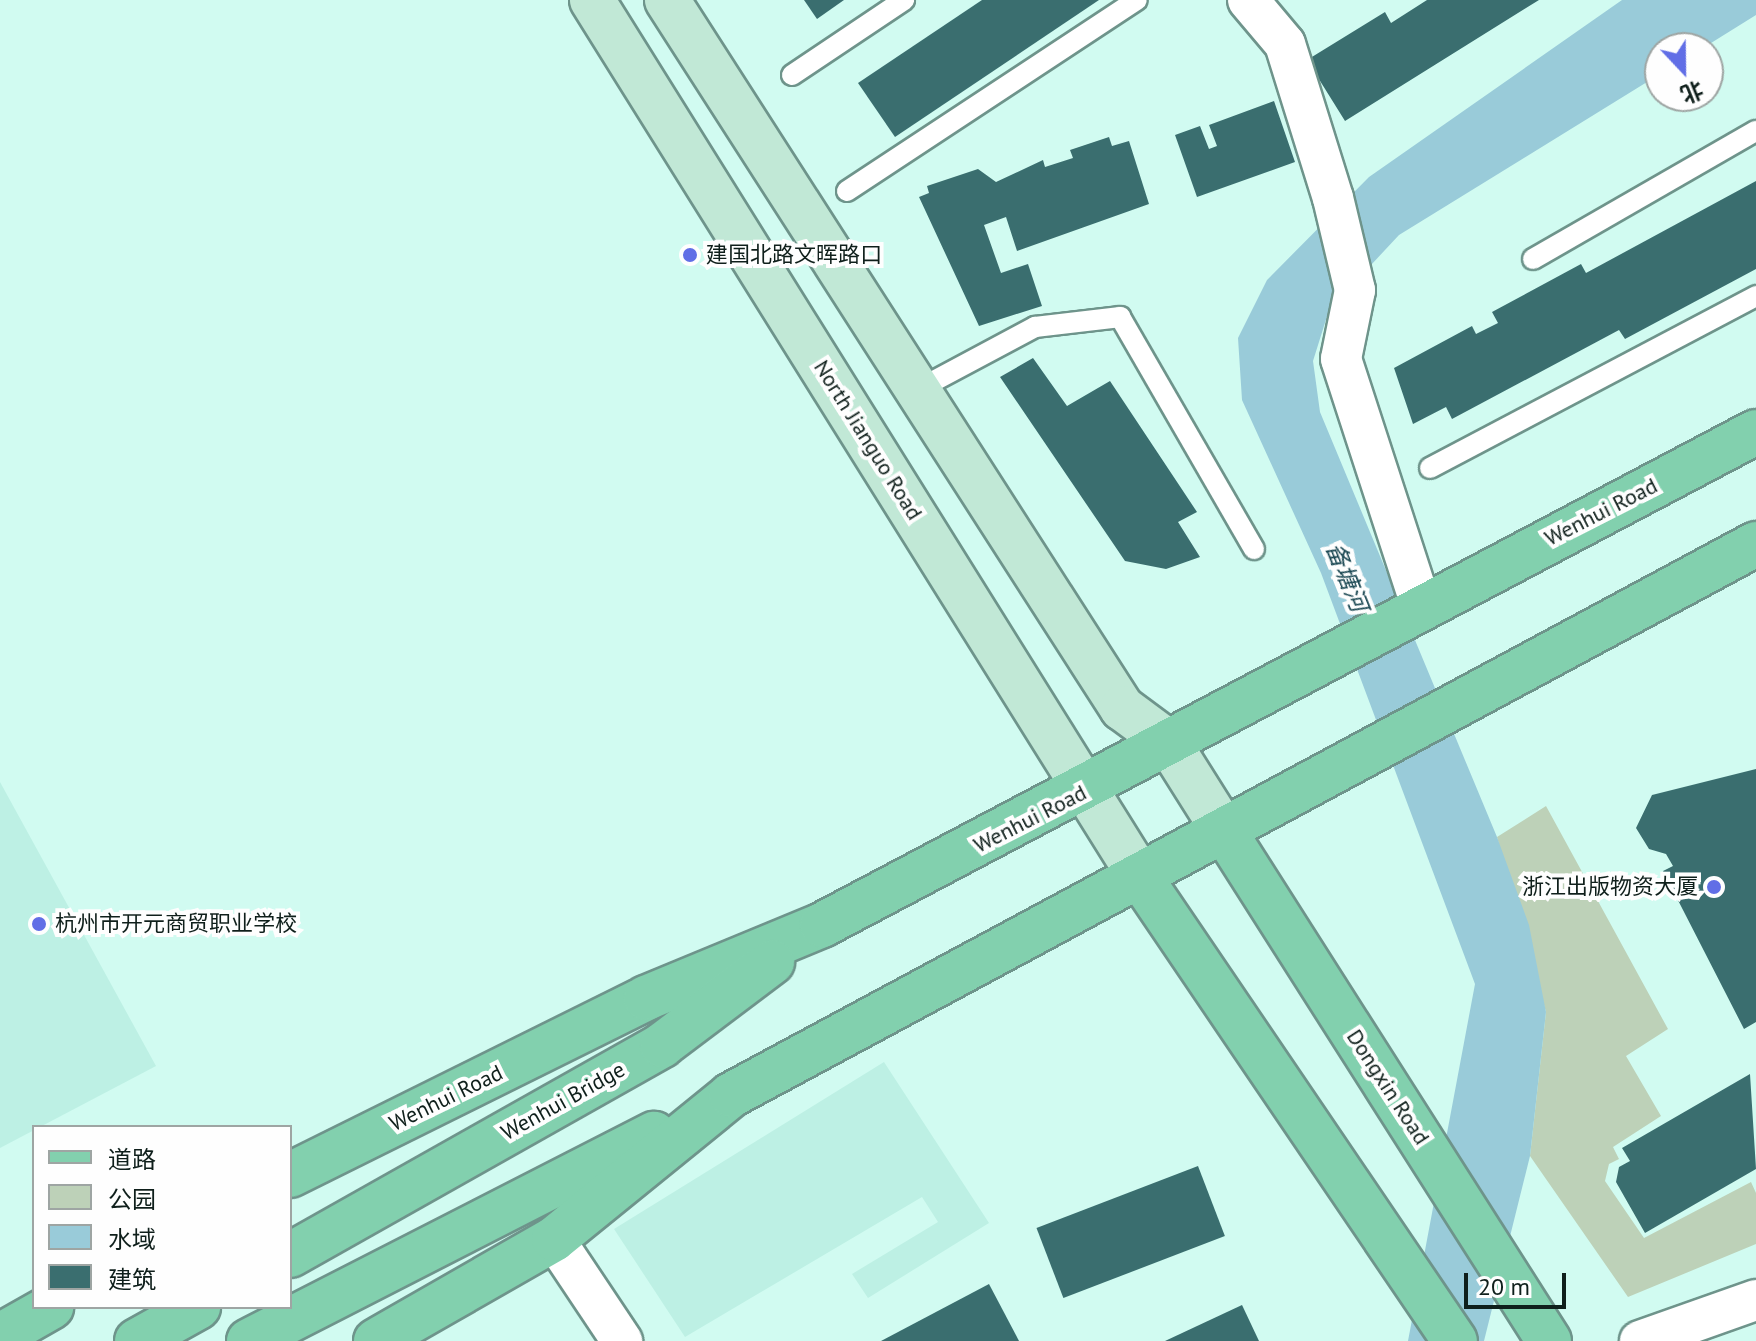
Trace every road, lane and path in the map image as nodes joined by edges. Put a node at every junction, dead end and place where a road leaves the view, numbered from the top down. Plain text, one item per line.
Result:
1 (592, 0) edge
2 (667, 0) edge
3 (904, 0) edge
4 (1137, 0) edge
5 (1248, 0) edge
6 (792, 75) dead end
7 (1756, 131) edge
8 (847, 191) dead end
9 (1533, 259) dead end
10 (1756, 296) edge
11 (917, 390) junction
12 (1756, 432) edge
13 (1430, 468) dead end
14 (1756, 544) edge
15 (1254, 549) dead end
16 (1421, 605) junction
17 (1168, 742) junction
18 (1086, 791) junction
19 (1226, 834) junction
20 (1142, 880) junction
21 (822, 925) junction
22 (731, 1095) junction
23 (292, 1174) edge
24 (554, 1239) junction
25 (292, 1254) edge
26 (1756, 1300) edge
27 (47, 1309) edge
28 (0, 1336) edge
29 (249, 1341) edge
30 (376, 1341) edge
31 (622, 1341) edge
32 (1455, 1341) edge
33 (1549, 1341) edge
34 (1640, 1341) edge

1 - 18 main road, North Jianguo Road
2 - 11 main road
3 - 6 lane
4 - 8 lane
5 - 16 street
7 - 9 lane
10 - 13 lane
11 - 15 lane
11 - 17 main road
12 - 16 main road, Wenhui Road
14 - 19 main road
16 - 17 main road, Wenhui Road
17 - 18 main road, Wenhui Road
17 - 19 main road
18 - 20 main road, North Jianguo Road
18 - 21 main road, Wenhui Road
19 - 20 main road
19 - 33 main road, Dongxin Road
20 - 22 main road
20 - 32 main road
21 - 23 main road, Wenhui Road
21 - 25 main road, Wenhui Bridge
22 - 24 main road
22 - 29 main road
24 - 30 main road
24 - 31 street
26 - 34 street
27 - 28 main road

